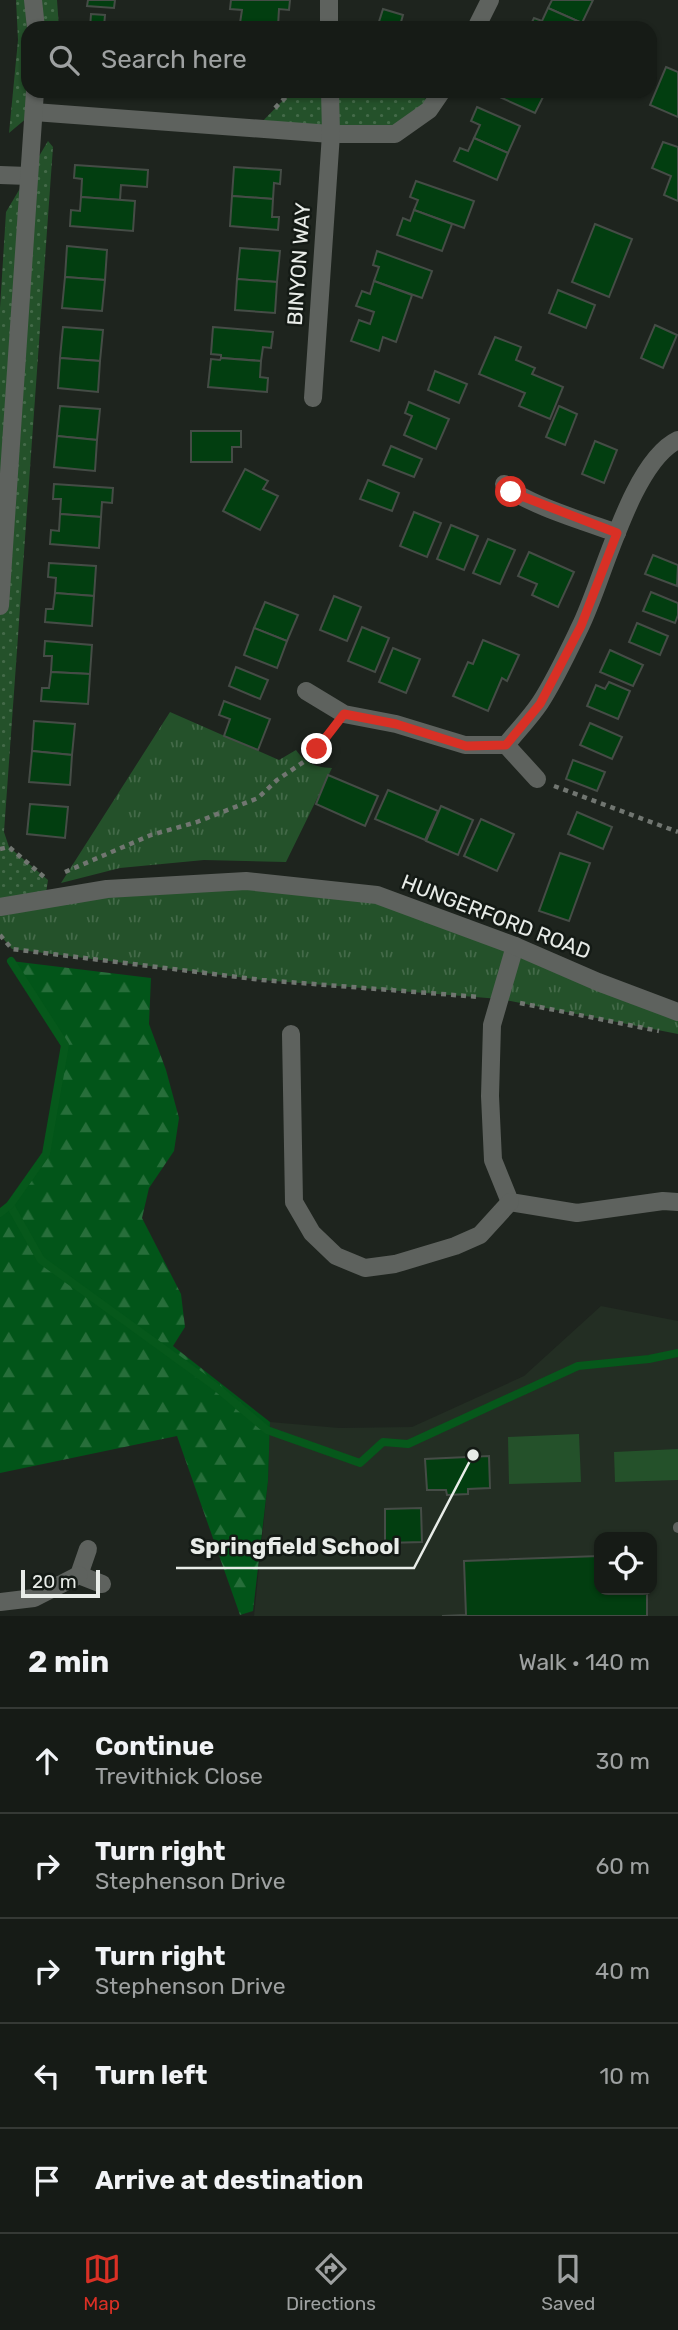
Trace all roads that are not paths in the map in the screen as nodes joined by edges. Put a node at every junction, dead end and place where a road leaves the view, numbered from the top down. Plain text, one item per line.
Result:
1 (33, 0) edge
2 (329, 0) edge
3 (490, 0) edge
4 (35, 21) edge
5 (330, 21) edge
6 (480, 21) edge
7 (35, 98) edge
8 (330, 98) edge
9 (437, 98) edge
10 (34, 112) junction
11 (331, 134) junction
12 (0, 175) edge
13 (28, 176) junction
14 (313, 398) dead end
15 (678, 440) edge
16 (504, 484) dead end
17 (617, 533) junction
18 (0, 606) edge
19 (306, 691) dead end
20 (506, 745) junction
21 (537, 779) road end
22 (0, 907) edge
23 (515, 946) junction
24 (678, 1012) edge
25 (291, 1034) dead end
26 (510, 1202) junction
27 (678, 1202) edge
28 (88, 1549) dead end
29 (79, 1575) junction
30 (102, 1584) dead end
31 (0, 1602) edge

1 - 4 street
2 - 5 street
3 - 6 street
7 - 10 street
8 - 11 street, BINYON WAY
9 - 11 street
10 - 11 street
10 - 13 street
11 - 14 street, BINYON WAY
12 - 13 street
13 - 18 street
15 - 17 street
16 - 17 street
17 - 20 street
19 - 20 street
20 - 21 street
22 - 23 street, HUNGERFORD ROAD
23 - 24 street, HUNGERFORD ROAD
23 - 26 street
25 - 26 street
26 - 27 street
28 - 29 street
29 - 30 street
29 - 31 street

